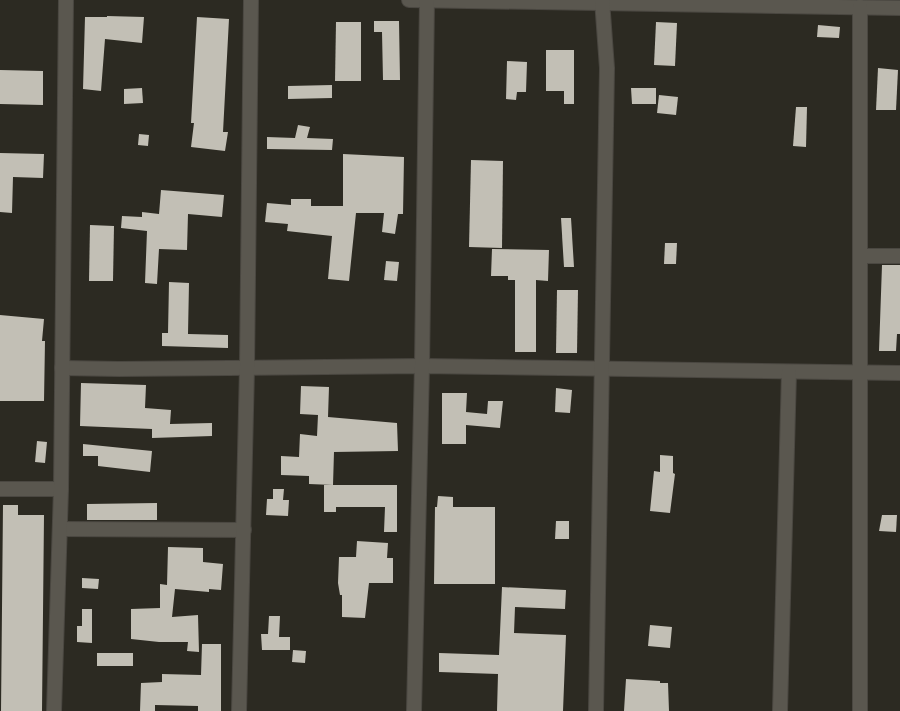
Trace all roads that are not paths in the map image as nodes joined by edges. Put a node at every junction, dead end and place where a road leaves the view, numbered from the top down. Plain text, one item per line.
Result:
1 (66, 0) edge
2 (251, 0) edge
3 (409, 0) edge
4 (427, 0) edge
5 (455, 1) edge
6 (602, 1) edge
7 (860, 7) junction
8 (900, 8) edge
9 (860, 256) junction
10 (900, 256) edge
11 (422, 366) junction
12 (62, 368) junction
13 (247, 368) junction
14 (603, 369) junction
15 (789, 372) junction
16 (860, 372) junction
17 (900, 373) edge
18 (0, 489) edge
19 (61, 489) junction
20 (60, 529) junction
21 (244, 530) junction
22 (54, 711) edge
23 (239, 711) edge
24 (414, 711) edge
25 (596, 711) edge
26 (780, 711) edge
27 (860, 711) edge

1 - 12 street
2 - 13 street
3 - 4 street
4 - 5 street
4 - 11 street
5 - 6 street
6 - 7 street
6 - 14 street
7 - 8 street
7 - 9 street
9 - 10 street
9 - 16 street
11 - 13 street
11 - 14 street
11 - 24 street
12 - 13 street
12 - 19 street
13 - 21 street
14 - 15 street
14 - 25 street
15 - 16 street
15 - 26 street
16 - 17 street
16 - 27 street
18 - 19 street
19 - 20 street
20 - 21 street
20 - 22 street
21 - 23 street

